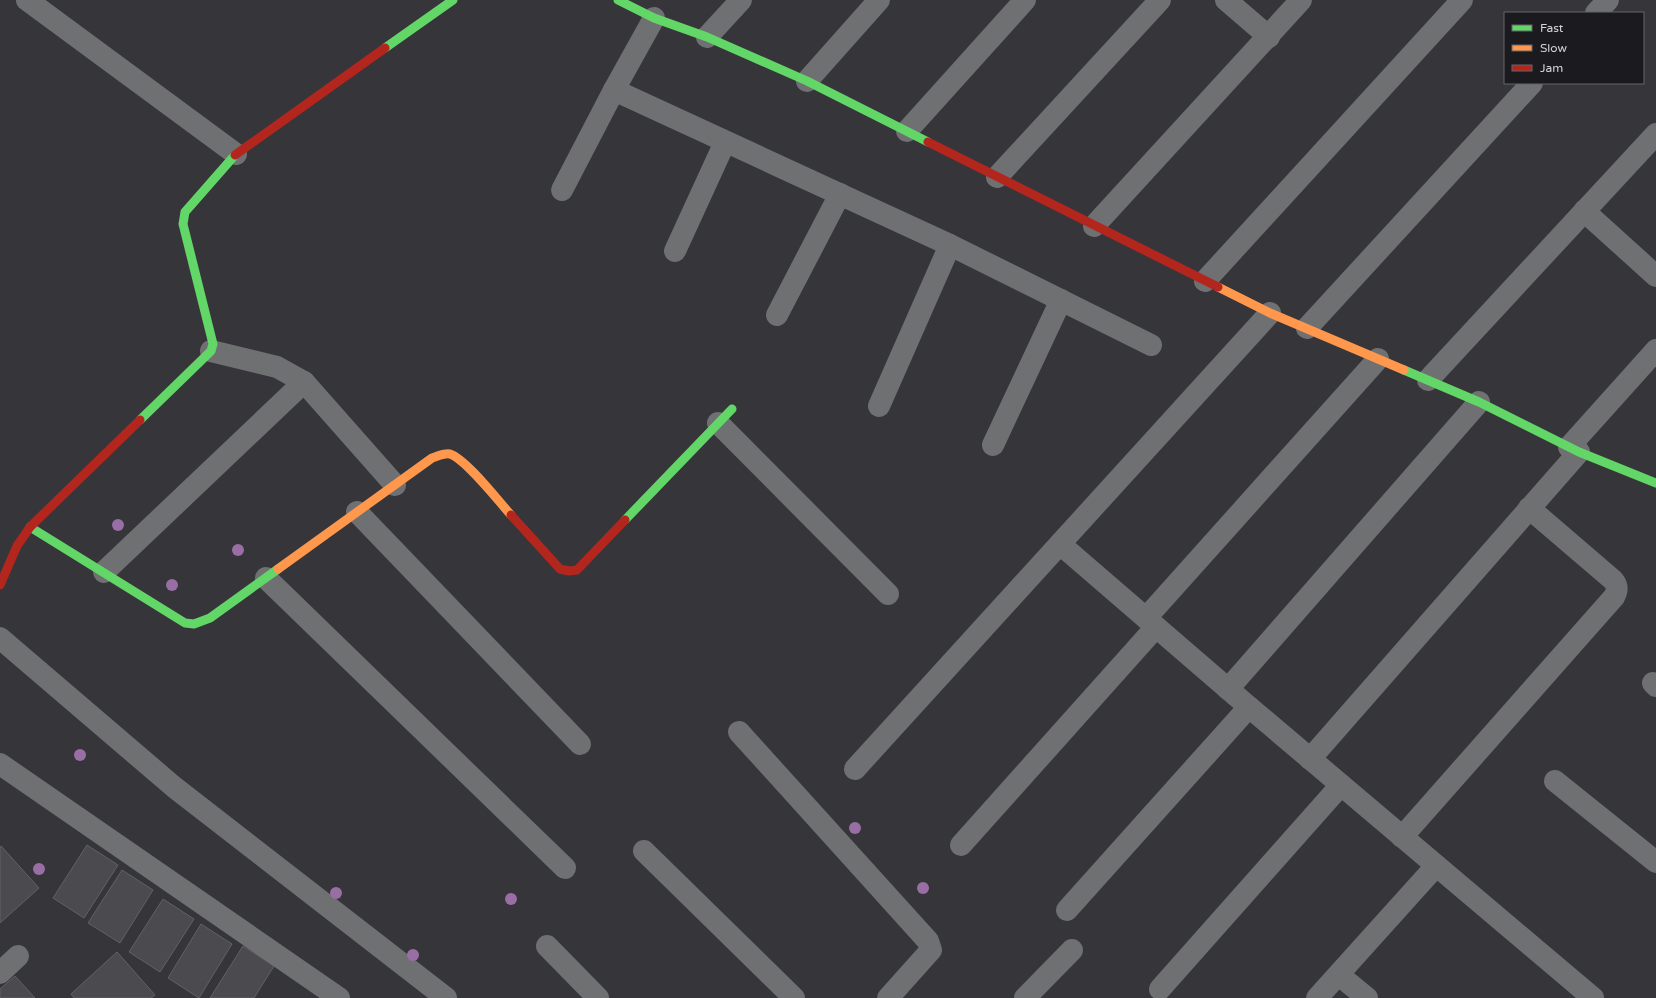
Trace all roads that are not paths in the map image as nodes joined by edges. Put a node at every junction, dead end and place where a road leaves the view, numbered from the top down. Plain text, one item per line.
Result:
1 (27, 0) edge
2 (453, 0) edge
3 (618, 0) edge
4 (741, 0) edge
5 (879, 0) edge
6 (1025, 0) edge
7 (1160, 0) edge
8 (1226, 0) edge
9 (1301, 0) edge
10 (1462, 0) edge
11 (1608, 0) edge
12 (1597, 12) edge
13 (654, 18) junction
14 (707, 37) junction
15 (1268, 37) junction
16 (807, 81) junction
17 (1531, 84) edge
18 (614, 90) junction
19 (907, 131) junction
20 (1656, 134) edge
21 (725, 142) junction
22 (236, 154) junction
23 (997, 177) junction
24 (562, 190) dead end
25 (840, 194) junction
26 (1584, 211) junction
27 (1094, 226) junction
28 (950, 245) junction
29 (675, 251) dead end
30 (1656, 276) edge
31 (1205, 281) junction
32 (1061, 300) junction
33 (1270, 313) junction
34 (777, 315) dead end
35 (1306, 328) junction
36 (1151, 345) dead end
37 (1656, 350) edge
38 (211, 351) junction
39 (1378, 358) junction
40 (1428, 380) junction
41 (304, 382) junction
42 (1479, 402) junction
43 (879, 406) dead end
44 (725, 416) joint
45 (993, 445) dead end
46 (1574, 450) junction
47 (1656, 483) edge
48 (395, 485) junction
49 (1529, 508) junction
50 (357, 512) junction
51 (30, 527) junction
52 (1060, 544) junction
53 (104, 572) junction
54 (266, 578) junction
55 (0, 585) edge
56 (888, 594) dead end
57 (1151, 623) junction
58 (0, 638) edge
59 (1228, 689) junction
60 (1249, 707) junction
61 (739, 732) dead end
62 (580, 744) dead end
63 (1310, 759) junction
64 (0, 764) edge
65 (855, 769) dead end
66 (1555, 780) dead end
67 (1341, 785) junction
68 (1402, 837) junction
69 (961, 845) dead end
70 (644, 851) dead end
71 (1656, 862) edge
72 (1436, 866) junction
73 (565, 868) dead end
74 (1067, 910) dead end
75 (547, 946) dead end
76 (1072, 950) dead end
77 (18, 956) dead end
78 (0, 973) edge
79 (1339, 975) junction
80 (1160, 988) dead end
81 (433, 995) edge
82 (339, 998) edge
83 (598, 998) edge
84 (794, 998) edge
85 (888, 998) edge
86 (1026, 998) edge
87 (1317, 998) edge
88 (1367, 998) edge
89 (1593, 998) edge

1 - 22 street
2 - 22 street
3 - 13 street
4 - 14 street
5 - 16 street
6 - 19 street
7 - 23 street
8 - 15 street
9 - 15 street
10 - 31 street
11 - 12 street
13 - 14 street
13 - 18 street
14 - 16 street
15 - 27 street
16 - 19 street
17 - 35 street
18 - 21 street
18 - 24 street
19 - 23 street
20 - 26 street
21 - 25 street
21 - 29 street
22 - 38 street
23 - 27 street
25 - 28 street
25 - 34 street
26 - 30 street
26 - 40 street
27 - 31 street
28 - 32 street
28 - 43 street
31 - 33 street
32 - 36 street
32 - 45 street
33 - 35 street
33 - 52 street
35 - 39 street
37 - 46 street
38 - 41 street
38 - 51 street
39 - 40 street
39 - 57 street
40 - 42 street
41 - 48 street
41 - 53 street
42 - 46 street
42 - 59 street
44 - 48 street
44 - 56 street
46 - 47 street
46 - 49 street
48 - 50 street
49 - 63 street
49 - 68 street
50 - 54 street
50 - 62 street
51 - 53 street
51 - 55 street
52 - 57 street
52 - 65 street
53 - 54 street
54 - 73 street
57 - 59 street
57 - 69 street
58 - 81 street
59 - 60 street
60 - 63 street
60 - 74 street
61 - 85 street
63 - 67 street
64 - 82 street
66 - 71 street
67 - 68 street
67 - 80 street
68 - 72 street
70 - 84 street
72 - 79 street
72 - 89 street
75 - 83 street
76 - 86 street
77 - 78 street
79 - 87 street
79 - 88 street

